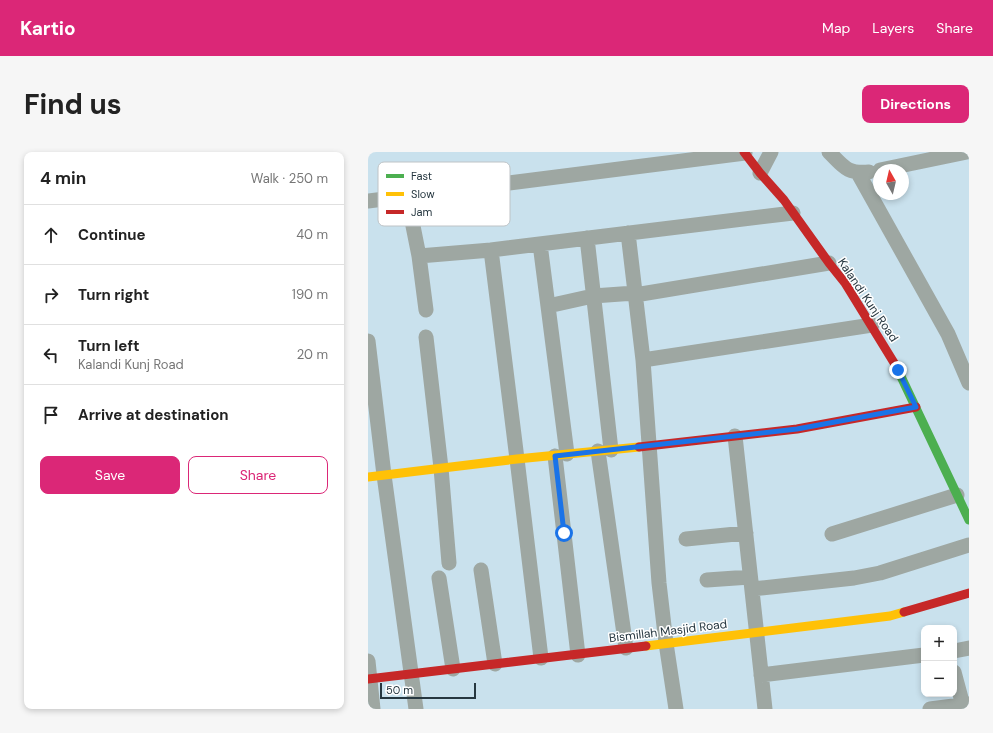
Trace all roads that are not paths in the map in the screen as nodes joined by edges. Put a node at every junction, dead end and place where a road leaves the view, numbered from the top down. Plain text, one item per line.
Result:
1 (771, 152) edge
2 (829, 152) edge
3 (967, 152) edge
4 (745, 153) edge
5 (909, 164) edge
6 (873, 171) edge
7 (760, 173) junction
8 (858, 173) junction
9 (510, 183) edge
10 (378, 200) edge
11 (368, 201) edge
12 (793, 213) junction
13 (413, 226) edge
14 (628, 233) junction
15 (587, 238) junction
16 (540, 244) junction
17 (491, 250) junction
18 (419, 256) junction
19 (829, 263) junction
20 (635, 294) junction
21 (593, 296) junction
22 (548, 306) junction
23 (426, 310) dead end
24 (872, 325) junction
25 (426, 336) dead end
26 (368, 341) edge
27 (644, 360) junction
28 (969, 383) edge
29 (916, 407) junction
30 (735, 436) junction
31 (650, 446) junction
32 (604, 451) junction
33 (561, 455) junction
34 (518, 459) junction
35 (441, 468) junction
36 (384, 475) junction
37 (368, 477) edge
38 (958, 495) junction
39 (969, 520) edge
40 (746, 533) junction
41 (832, 534) dead end
42 (686, 539) dead end
43 (969, 545) edge
44 (449, 563) dead end
45 (482, 570) dead end
46 (439, 578) dead end
47 (707, 580) dead end
48 (751, 583) junction
49 (969, 593) edge
50 (757, 632) junction
51 (666, 644) junction
52 (626, 648) junction
53 (969, 648) edge
54 (957, 650) edge
55 (578, 655) junction
56 (921, 655) edge
57 (541, 658) junction
58 (368, 661) edge
59 (495, 664) junction
60 (453, 669) junction
61 (412, 674) junction
62 (761, 674) junction
63 (369, 679) edge
64 (957, 681) edge
65 (965, 706) edge
66 (373, 709) edge
67 (416, 709) edge
68 (676, 709) edge
69 (765, 709) edge
70 (930, 709) edge

1 - 7 street
2 - 8 street
3 - 5 street
4 - 7 street, Kalandi Kunj Road
4 - 9 street
6 - 8 street
7 - 12 street, Kalandi Kunj Road
8 - 28 street
10 - 11 street
12 - 14 street
12 - 19 street, Kalandi Kunj Road
13 - 18 street
14 - 15 street
14 - 20 street
15 - 16 street
15 - 21 street
16 - 17 street
16 - 22 street
17 - 18 street
17 - 34 street
18 - 23 street
19 - 20 street
19 - 24 street, Kalandi Kunj Road
20 - 21 street
20 - 27 street
21 - 22 street
21 - 32 street
22 - 33 street
24 - 27 street
24 - 29 street, Kalandi Kunj Road
25 - 35 street
26 - 36 street
27 - 31 street
29 - 30 street
29 - 38 street, Kalandi Kunj Road
30 - 31 street
30 - 40 street
31 - 32 street
31 - 51 street
32 - 33 street
32 - 52 street
33 - 34 street
33 - 55 street
34 - 35 street
34 - 57 street
35 - 36 street
35 - 44 street
36 - 37 street
36 - 61 street
38 - 39 street, Kalandi Kunj Road
38 - 41 street
40 - 42 street
40 - 48 street
43 - 48 street
45 - 59 street
46 - 60 street
47 - 48 street
48 - 50 street
49 - 50 street, Bismillah Masjid Road
50 - 51 street, Bismillah Masjid Road
50 - 62 street
51 - 52 street, Bismillah Masjid Road
51 - 68 street
52 - 55 street, Bismillah Masjid Road
53 - 54 street
55 - 57 street, Bismillah Masjid Road
56 - 62 street
57 - 59 street, Bismillah Masjid Road
58 - 63 street
59 - 60 street, Bismillah Masjid Road
60 - 61 street, Bismillah Masjid Road
61 - 63 street, Bismillah Masjid Road
61 - 67 street
62 - 69 street
63 - 66 street
64 - 65 street
65 - 70 street

